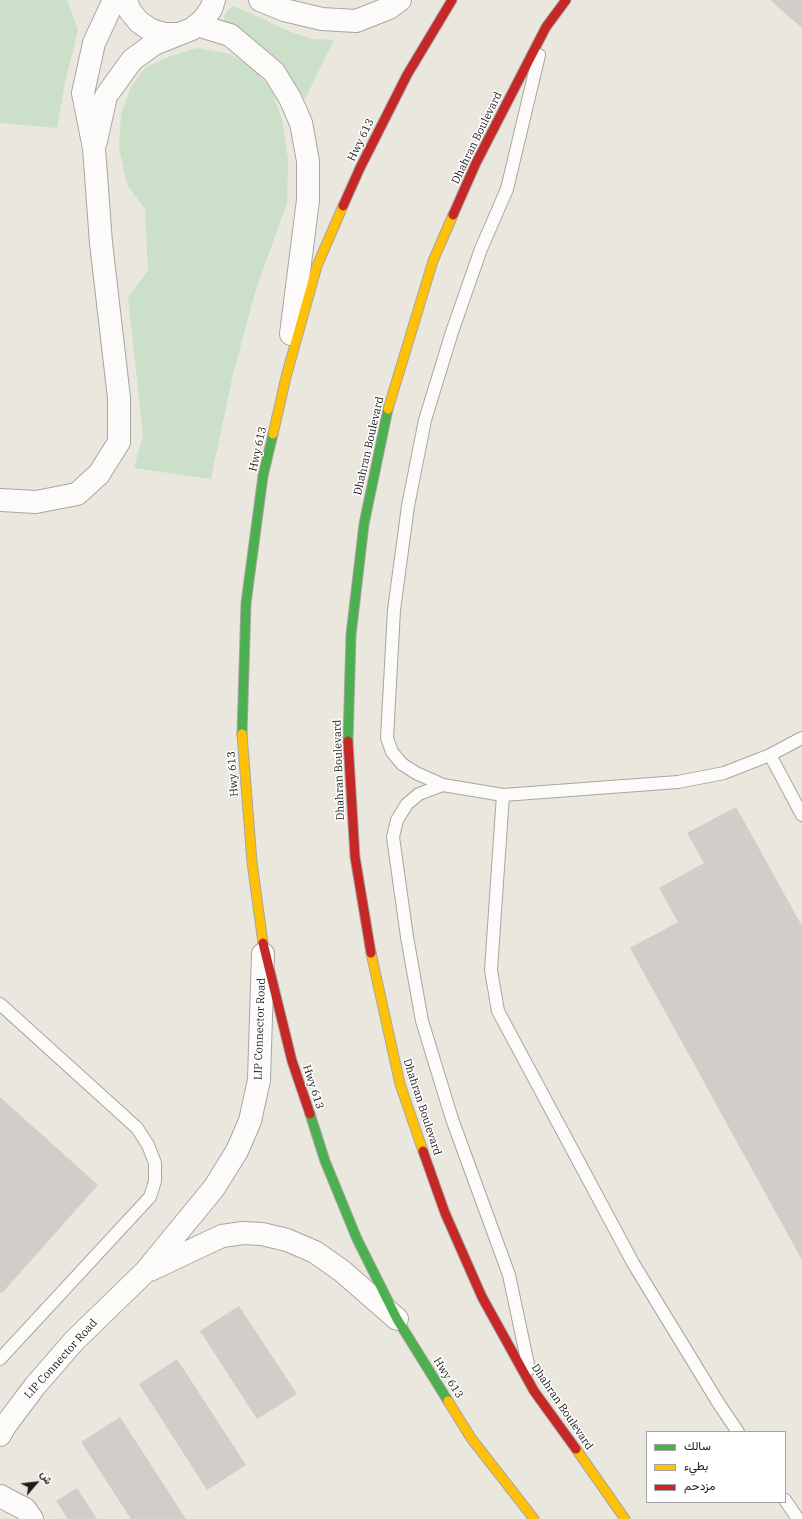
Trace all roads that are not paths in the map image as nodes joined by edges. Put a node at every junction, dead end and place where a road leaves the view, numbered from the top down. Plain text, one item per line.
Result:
1 (114, 0) edge
2 (126, 0) edge
3 (214, 0) edge
4 (260, 0) edge
5 (400, 0) edge
6 (452, 0) edge
7 (566, 0) edge
8 (546, 27) junction
9 (188, 30) junction
10 (94, 148) junction
11 (286, 377) junction
12 (0, 500) edge
13 (802, 738) edge
14 (770, 755) junction
15 (443, 785) junction
16 (503, 795) junction
17 (802, 815) edge
18 (263, 943) junction
19 (0, 1004) edge
20 (145, 1272) junction
21 (397, 1319) junction
22 (0, 1359) edge
23 (534, 1391) junction
24 (737, 1431) edge
25 (0, 1435) edge
26 (0, 1496) edge
27 (786, 1501) edge
28 (32, 1519) edge
29 (534, 1519) edge
30 (625, 1519) edge
31 (798, 1519) edge

1 - 10 street
2 - 9 street
3 - 9 street
4 - 5 street
6 - 11 main road, Hwy 613
7 - 8 main road, Dhahran Boulevard
8 - 15 lane
8 - 23 main road, Dhahran Boulevard
9 - 10 street
9 - 11 street
10 - 12 street
11 - 18 main road, Hwy 613
13 - 14 lane
14 - 16 lane
14 - 17 lane
15 - 16 lane
15 - 23 lane
16 - 24 lane
18 - 20 street, LIP Connector Road
18 - 21 main road, Hwy 613
19 - 22 lane
20 - 21 street, LIP Connector Road
20 - 25 street, LIP Connector Road
21 - 29 main road, Hwy 613
23 - 30 main road, Dhahran Boulevard
26 - 28 street
27 - 31 lane

